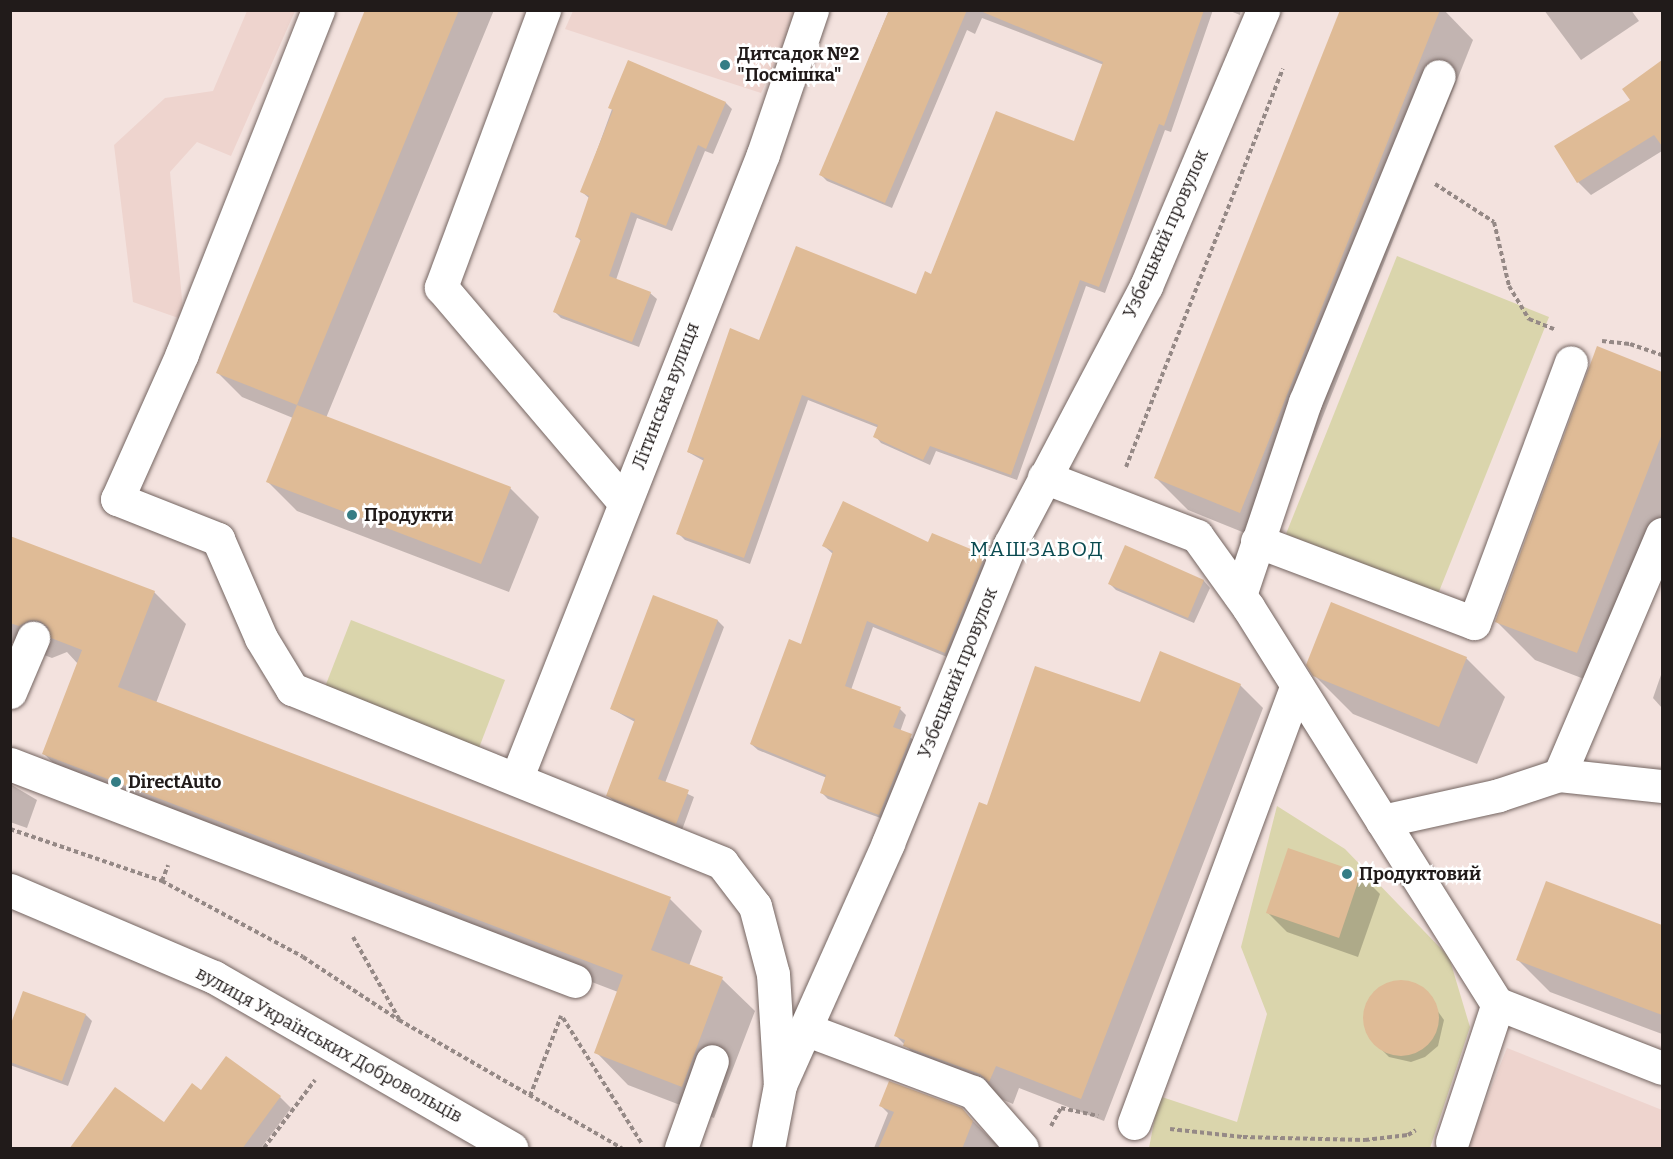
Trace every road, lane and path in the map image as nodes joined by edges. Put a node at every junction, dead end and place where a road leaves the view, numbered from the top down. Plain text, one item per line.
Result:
1 (318, 10) edge
2 (544, 10) edge
3 (1263, 10) edge
4 (811, 12) edge
5 (1285, 64) dead end
6 (1439, 76) dead end
7 (1400, 170) junction
8 (1561, 331) dead end
9 (1596, 340) dead end
10 (1662, 355) edge
11 (1571, 362) dead end
12 (1044, 477) junction
13 (624, 502) junction
14 (1112, 504) junction
15 (1662, 534) edge
16 (1257, 541) junction
17 (1240, 595) junction
18 (33, 638) dead end
19 (1297, 685) junction
20 (10, 692) edge
21 (10, 764) edge
22 (1559, 775) junction
23 (517, 777) junction
24 (1662, 786) edge
25 (1382, 821) junction
26 (10, 829) edge
27 (323, 884) junction
28 (10, 890) edge
29 (575, 981) joint
30 (1498, 1003) junction
31 (561, 1015) junction
32 (399, 1020) junction
33 (805, 1029) junction
34 (339, 1048) junction
35 (712, 1061) dead end
36 (1662, 1068) edge
37 (780, 1085) junction
38 (530, 1096) junction
39 (1466, 1101) junction
40 (1134, 1123) joint
41 (1452, 1142) dead end
42 (264, 1149) edge
43 (512, 1149) edge
44 (622, 1149) edge
45 (645, 1149) edge
46 (681, 1149) edge
47 (768, 1149) edge
48 (1022, 1149) edge

1 - 23 street
2 - 13 street
3 - 12 street, Узбецький провулок
4 - 13 street, Літинська вулиця
5 - 14 path
6 - 7 street
7 - 8 path
7 - 16 street
9 - 10 path
11 - 16 street
12 - 14 street
12 - 33 street, Узбецький провулок
13 - 23 street, Літинська вулиця
14 - 17 street
15 - 22 street
16 - 17 street
17 - 19 street
18 - 20 street
19 - 25 street
19 - 40 street
21 - 27 street
22 - 24 street
22 - 25 street
23 - 37 street
25 - 30 street
26 - 32 path
27 - 29 street
27 - 32 path
28 - 34 street, вулиця Українських Добровольців
29 - 31 path
30 - 36 street
30 - 39 street
31 - 38 path
31 - 45 path
32 - 38 path
33 - 37 street, Узбецький провулок
33 - 48 street
34 - 42 path
34 - 43 street, вулиця Українських Добровольців
35 - 46 street
37 - 47 street, Узбецький провулок
38 - 44 path
39 - 40 path
39 - 41 street

